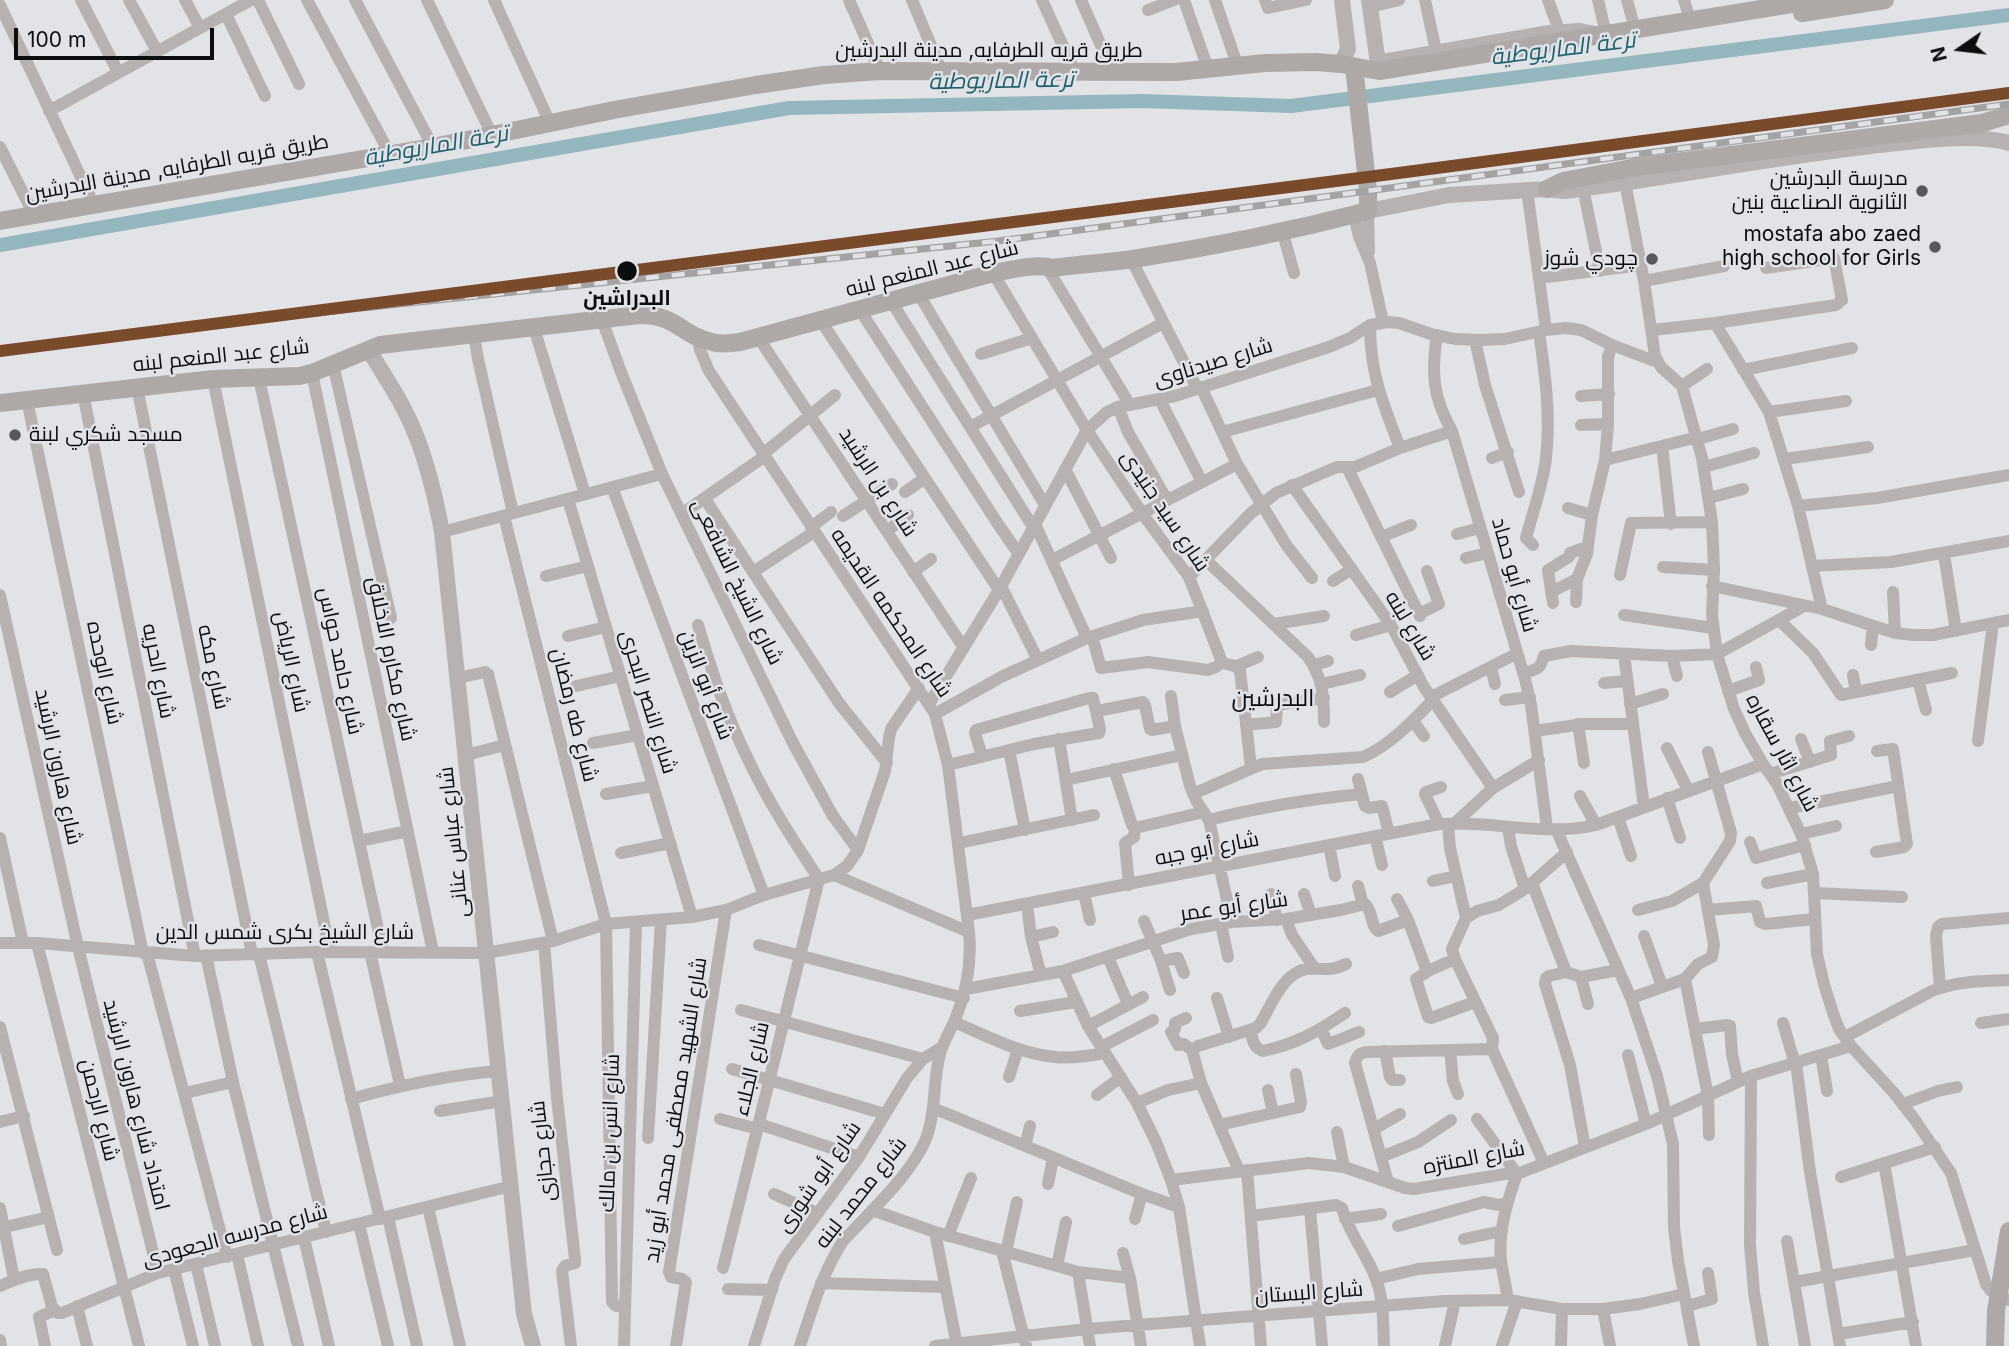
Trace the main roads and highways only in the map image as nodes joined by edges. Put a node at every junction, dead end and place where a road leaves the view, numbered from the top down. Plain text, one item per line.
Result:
1 (1816, 0) edge
2 (1885, 0) edge
3 (1791, 2) edge
4 (1750, 5) edge
5 (1606, 34) junction
6 (1347, 66) junction
7 (2009, 115) edge
8 (1357, 141) junction
9 (1547, 189) road end
10 (0, 221) edge
11 (0, 403) edge
12 (2009, 1231) edge
13 (2006, 1271) edge
14 (2004, 1298) edge
15 (1995, 1346) edge

1 - 3 main road, طريق قريه الطرفايه, مدينة البدرشين
2 - 5 main road
3 - 4 main road, طريق قريه الطرفايه, مدينة البدرشين
4 - 5 main road, طريق قريه الطرفايه, مدينة البدرشين
5 - 6 main road, طريق قريه الطرفايه, مدينة البدرشين
6 - 8 main road
6 - 8 main road
6 - 10 main road, طريق قريه الطرفايه, مدينة البدرشين
7 - 9 main road
8 - 11 main road, شارع عبد المنعم لبنه
12 - 13 main road
13 - 14 main road
14 - 15 main road

